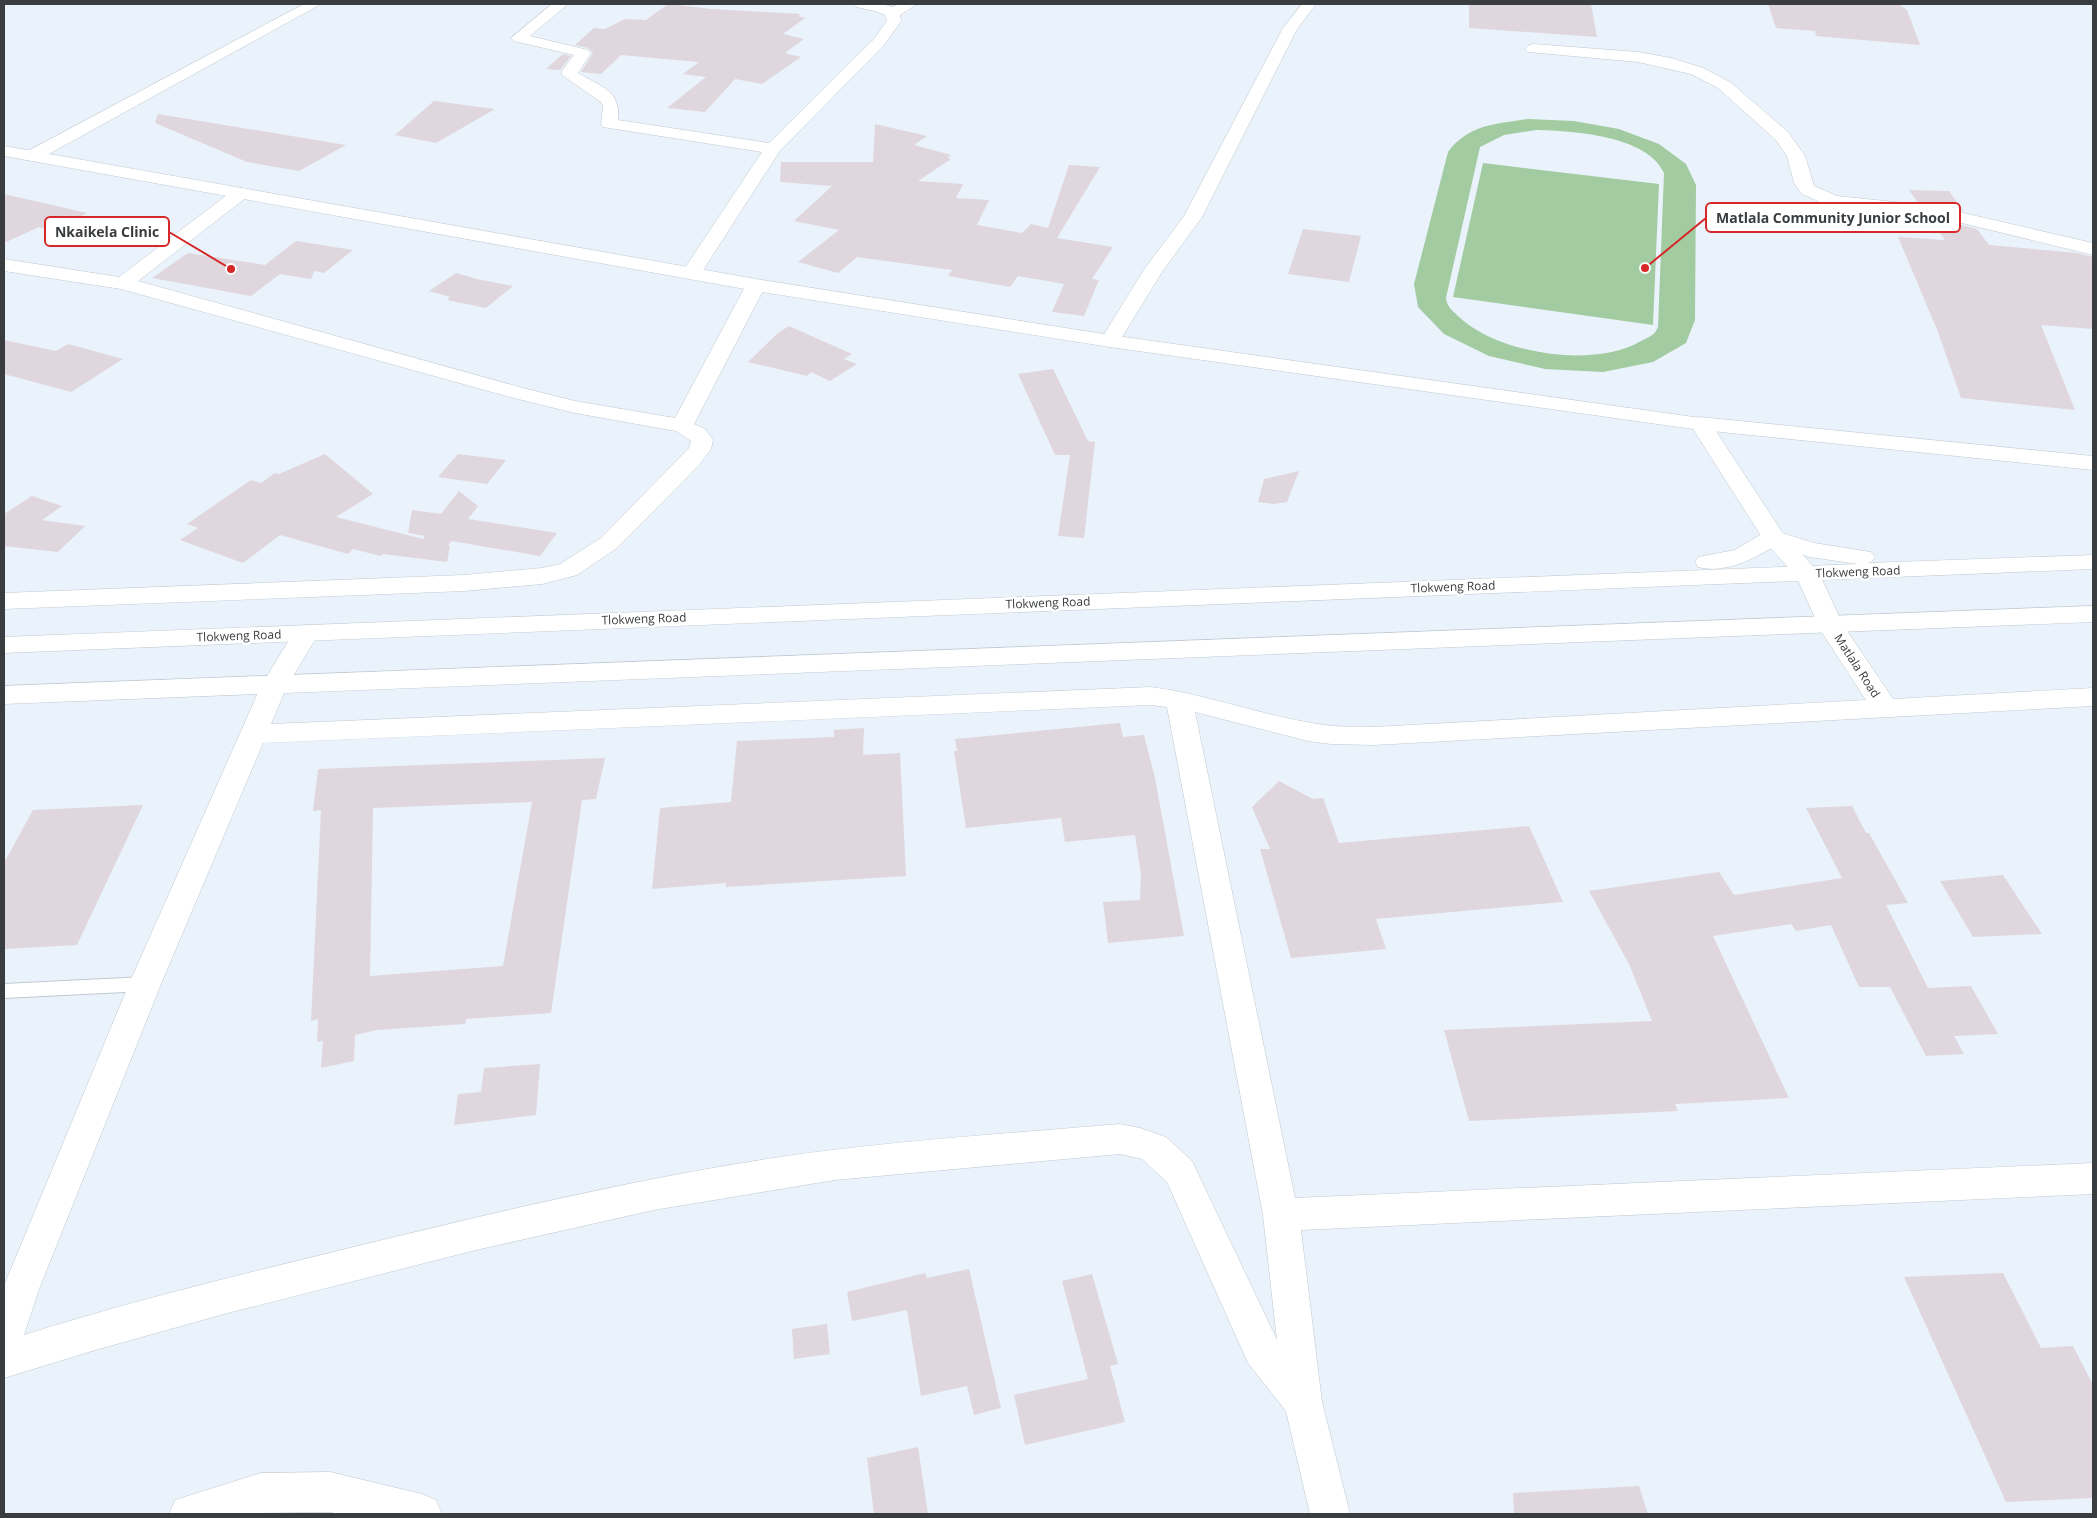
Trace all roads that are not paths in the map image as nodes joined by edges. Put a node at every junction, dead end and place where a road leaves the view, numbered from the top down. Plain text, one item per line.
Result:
1 (314, 4) edge
2 (561, 4) edge
3 (860, 4) edge
4 (910, 4) edge
5 (1309, 4) edge
6 (892, 13) junction
7 (1533, 49) dead end
8 (773, 149) junction
9 (7, 154) edge
10 (32, 156) junction
11 (241, 193) junction
12 (2093, 249) edge
13 (4, 265) edge
14 (691, 274) junction
15 (123, 283) junction
16 (756, 285) junction
17 (1110, 341) junction
18 (1700, 424) junction
19 (682, 426) junction
20 (2093, 463) edge
21 (1773, 537) junction
22 (2093, 562) edge
23 (2034, 564) junction
24 (1807, 573) junction
25 (1567, 582) junction
26 (4, 601) edge
27 (2093, 614) edge
28 (1830, 625) junction
29 (306, 633) junction
30 (4, 645) edge
31 (274, 686) junction
32 (4, 695) edge
33 (2093, 697) edge
34 (1179, 698) junction
35 (1885, 708) junction
36 (254, 734) junction
37 (145, 984) junction
38 (4, 991) edge
39 (2093, 1178) edge
40 (1281, 1215) junction
41 (4, 1339) edge
42 (4, 1360) edge
43 (1303, 1402) junction
44 (189, 1514) edge
45 (422, 1514) edge
46 (1330, 1514) edge

1 - 10 street
2 - 8 street
3 - 6 street
4 - 6 street
5 - 17 street
6 - 8 street
7 - 12 street
8 - 14 street
9 - 10 street
10 - 11 street
11 - 14 street
11 - 15 street
13 - 15 street
14 - 16 street
15 - 19 street
16 - 17 street
16 - 19 street
17 - 18 street
18 - 20 street
18 - 21 street, Matlala Road
19 - 26 street
21 - 23 street
21 - 24 street, Matlala Road
21 - 25 street
22 - 23 street, Tlokweng Road
23 - 24 street, Tlokweng Road
24 - 25 street, Tlokweng Road
24 - 28 street, Matlala Road
25 - 29 street, Tlokweng Road
27 - 28 street
28 - 31 street
28 - 35 street, Matlala Road
29 - 30 street, Tlokweng Road
29 - 31 street
31 - 32 street
31 - 36 street
33 - 35 street
34 - 35 street
34 - 36 street
34 - 40 street
36 - 37 street
37 - 38 lane
37 - 41 street
39 - 40 street
40 - 43 street
42 - 43 street
43 - 46 street
44 - 45 street

